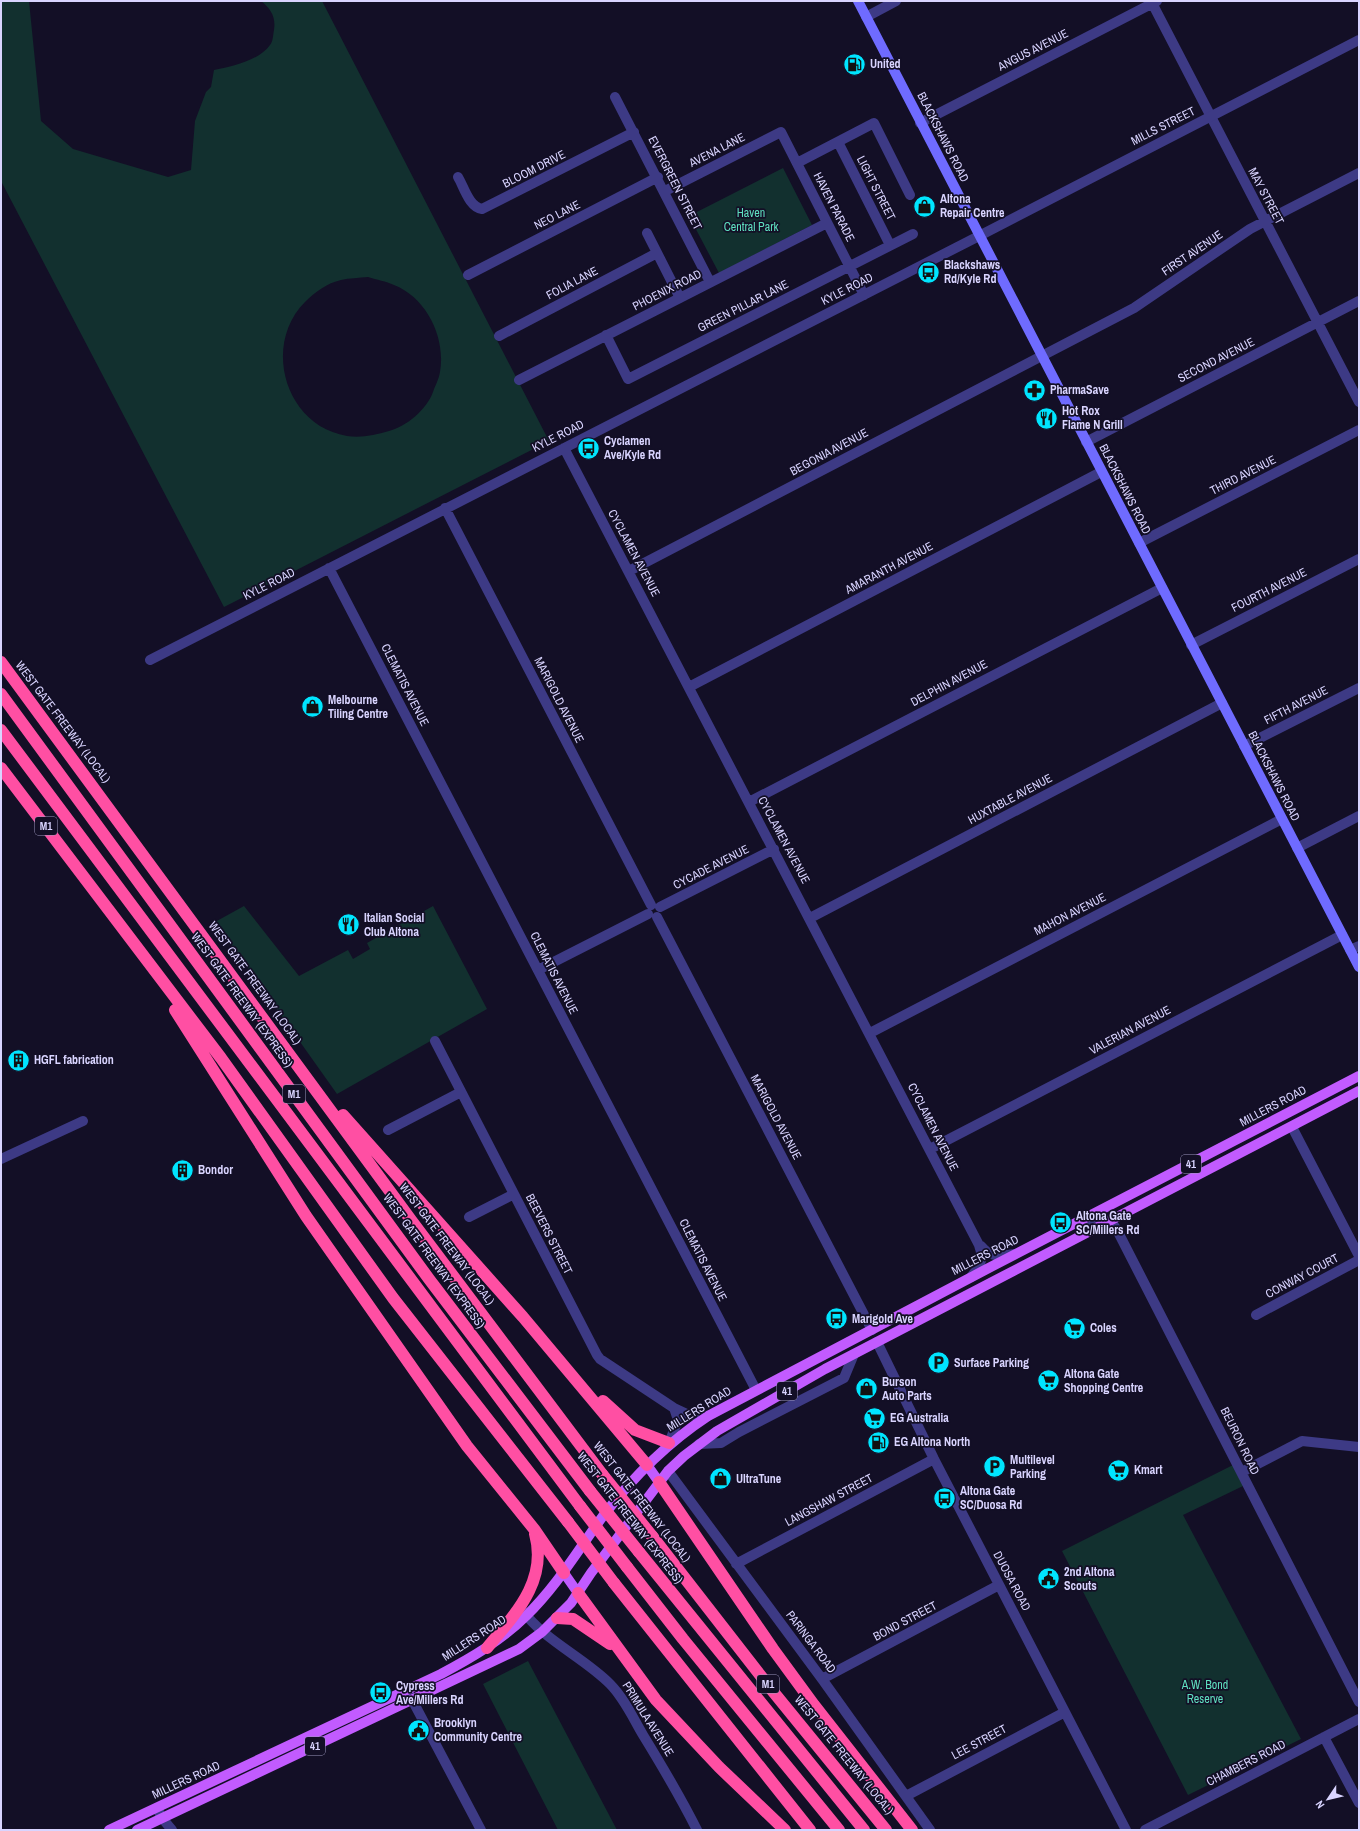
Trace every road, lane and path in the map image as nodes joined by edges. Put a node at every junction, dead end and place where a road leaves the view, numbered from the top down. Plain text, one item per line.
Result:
1 (858, 1) edge
2 (896, 1) edge
3 (1154, 2) edge
4 (866, 17) junction
5 (1359, 40) edge
6 (616, 97) dead end
7 (1210, 116) junction
8 (920, 122) junction
9 (634, 132) junction
10 (781, 132) joint
11 (838, 142) junction
12 (797, 163) junction
13 (1359, 173) edge
14 (458, 177) dead end
15 (658, 177) junction
16 (665, 191) junction
17 (910, 194) dead end
18 (1265, 221) junction
19 (827, 222) junction
20 (647, 233) dead end
21 (913, 234) dead end
22 (979, 236) junction
23 (890, 245) junction
24 (657, 253) junction
25 (849, 266) junction
26 (468, 276) dead end
27 (710, 282) junction
28 (864, 295) junction
29 (680, 298) junction
30 (1359, 301) edge
31 (1317, 322) junction
32 (606, 335) junction
33 (498, 336) dead end
34 (1041, 356) junction
35 (519, 380) dead end
36 (1359, 402) edge
37 (1359, 430) edge
38 (1086, 442) junction
39 (564, 448) junction
40 (1101, 472) junction
41 (445, 508) junction
42 (1138, 543) junction
43 (1359, 559) edge
44 (329, 568) junction
45 (629, 571) junction
46 (1162, 588) junction
47 (1191, 645) junction
48 (150, 660) dead end
49 (1, 662) edge
50 (689, 687) junction
51 (1359, 688) edge
52 (1, 694) edge
53 (1222, 703) junction
54 (1, 730) edge
55 (1244, 746) junction
56 (1, 768) edge
57 (749, 802) junction
58 (1359, 816) edge
59 (1282, 819) junction
60 (1297, 848) junction
61 (774, 849) junction
62 (654, 911) junction
63 (810, 918) junction
64 (118, 924) junction
65 (1342, 935) junction
66 (1355, 948) edge
67 (1359, 966) edge
68 (538, 970) junction
69 (870, 1033) junction
70 (435, 1041) dead end
71 (296, 1063) junction
72 (1359, 1076) edge
73 (461, 1092) junction
74 (1359, 1092) edge
75 (83, 1121) dead end
76 (1292, 1127) junction
77 (388, 1130) dead end
78 (930, 1149) junction
79 (1, 1159) edge
80 (514, 1194) junction
81 (469, 1218) dead end
82 (1110, 1220) junction
83 (1080, 1222) junction
84 (979, 1245) junction
85 (1016, 1254) junction
86 (1359, 1256) edge
87 (1359, 1260) edge
88 (971, 1277) junction
89 (1256, 1315) dead end
90 (523, 1318) junction
91 (872, 1330) junction
92 (877, 1342) junction
93 (854, 1354) junction
94 (756, 1390) junction
95 (674, 1408) junction
96 (708, 1416) junction
97 (669, 1443) junction
98 (699, 1444) junction
99 (1359, 1447) edge
100 (934, 1460) junction
101 (647, 1464) junction
102 (668, 1471) junction
103 (1242, 1472) junction
104 (659, 1482) junction
105 (534, 1529) junction
106 (736, 1564) junction
107 (564, 1572) junction
108 (1000, 1585) junction
109 (578, 1593) junction
110 (524, 1612) junction
111 (557, 1618) junction
112 (542, 1632) junction
113 (487, 1648) joint
114 (620, 1651) junction
115 (822, 1679) junction
116 (408, 1690) junction
117 (412, 1700) junction
118 (1359, 1702) edge
119 (1065, 1712) junction
120 (1359, 1719) edge
121 (1324, 1737) junction
122 (906, 1796) junction
123 (1359, 1803) edge
124 (157, 1808) junction
125 (162, 1818) junction
126 (477, 1829) edge
127 (109, 1830) edge
128 (137, 1830) edge
129 (172, 1830) edge
130 (698, 1830) edge
131 (785, 1830) edge
132 (810, 1830) edge
133 (839, 1830) edge
134 (864, 1830) edge
135 (886, 1830) edge
136 (912, 1830) edge
137 (930, 1830) edge
138 (1126, 1830) edge
139 (1145, 1830) edge

1 - 4 main road, BLACKSHAWS ROAD
2 - 4 street
3 - 7 street, MAY STREET
3 - 8 street, ANGUS AVENUE
4 - 8 main road, BLACKSHAWS ROAD
5 - 7 street, MILLS STREET
6 - 9 street, EVERGREEN STREET
7 - 18 street, MAY STREET
7 - 22 street, MILLS STREET
8 - 22 main road, BLACKSHAWS ROAD
9 - 14 street, BLOOM DRIVE
9 - 15 street, EVERGREEN STREET
10 - 12 street, HAVEN PARADE
10 - 16 street, AVENA LANE
11 - 12 street
11 - 17 street
11 - 23 street, LIGHT STREET
12 - 19 street, HAVEN PARADE
13 - 18 street, FIRST AVENUE
15 - 16 street, EVERGREEN STREET
15 - 26 street, NEO LANE
16 - 27 street, EVERGREEN STREET
18 - 31 street, MAY STREET
18 - 34 street, FIRST AVENUE
19 - 25 street, HAVEN PARADE
19 - 27 street, PHOENIX ROAD
20 - 24 street
21 - 23 street, GREEN PILLAR LANE
22 - 28 street, KYLE ROAD
22 - 34 main road, BLACKSHAWS ROAD
23 - 25 street, GREEN PILLAR LANE
24 - 29 street
24 - 33 street, FOLIA LANE
25 - 28 street, HAVEN PARADE
25 - 32 street, GREEN PILLAR LANE
27 - 29 street, PHOENIX ROAD
28 - 39 street, KYLE ROAD
29 - 32 street, PHOENIX ROAD
30 - 31 street, SECOND AVENUE
31 - 36 street, MAY STREET
31 - 38 street, SECOND AVENUE
32 - 35 street, PHOENIX ROAD
34 - 38 main road, BLACKSHAWS ROAD
34 - 45 street, BEGONIA AVENUE
37 - 42 street, THIRD AVENUE
38 - 40 main road, BLACKSHAWS ROAD
39 - 41 street, KYLE ROAD
39 - 45 street, CYCLAMEN AVENUE
40 - 42 main road, BLACKSHAWS ROAD
40 - 50 street, AMARANTH AVENUE
41 - 44 street, KYLE ROAD
41 - 62 street, MARIGOLD AVENUE
42 - 46 main road, BLACKSHAWS ROAD
43 - 47 street, FOURTH AVENUE
44 - 48 street, KYLE ROAD
44 - 68 street, CLEMATIS AVENUE
45 - 50 street, CYCLAMEN AVENUE
46 - 47 main road, BLACKSHAWS ROAD
46 - 57 street, DELPHIN AVENUE
47 - 53 main road, BLACKSHAWS ROAD
49 - 71 highway, WEST GATE FREEWAY (LOCAL) / M1
50 - 57 street, CYCLAMEN AVENUE
51 - 55 street, FIFTH AVENUE
52 - 134 highway, WEST GATE FREEWAY (EXPRESS) / M1, bridge
53 - 55 main road, BLACKSHAWS ROAD
53 - 63 street, HUXTABLE AVENUE
54 - 133 highway, M1, bridge
55 - 59 main road, BLACKSHAWS ROAD
56 - 64 highway, M1
57 - 61 street, CYCLAMEN AVENUE
58 - 60 street
59 - 60 main road, BLACKSHAWS ROAD
59 - 69 street, MAHON AVENUE
60 - 65 main road, BLACKSHAWS ROAD
61 - 62 street, CYCADE AVENUE
61 - 63 street, CYCLAMEN AVENUE
62 - 68 street, CYCADE AVENUE
62 - 91 street, MARIGOLD AVENUE
63 - 69 street, CYCLAMEN AVENUE
64 - 105 highway
64 - 132 highway, M1, bridge
65 - 66 main road, BLACKSHAWS ROAD
65 - 78 street, VALERIAN AVENUE
66 - 67 main road, BLACKSHAWS ROAD
68 - 94 street, CLEMATIS AVENUE
69 - 78 street, CYCLAMEN AVENUE
70 - 73 street, BEEVERS STREET
71 - 90 highway
71 - 135 highway, WEST GATE FREEWAY (LOCAL) / M1, bridge
72 - 83 main road, MILLERS ROAD / 41
73 - 77 street
73 - 80 street, BEEVERS STREET
74 - 76 main road, MILLERS ROAD / 41
75 - 79 street
76 - 82 main road, MILLERS ROAD / 41
76 - 86 street
78 - 84 street, CYCLAMEN AVENUE
80 - 81 street
80 - 95 street, BEEVERS STREET
82 - 83 street
82 - 92 main road, MILLERS ROAD / 41
82 - 103 street, BEURON ROAD
83 - 85 main road, MILLERS ROAD / 41
84 - 85 street, CYCLAMEN AVENUE
84 - 88 street, CYCLAMEN AVENUE
85 - 88 main road, MILLERS ROAD / 41
87 - 89 street, CONWAY COURT
88 - 91 main road, MILLERS ROAD / 41
90 - 97 highway
90 - 101 highway
91 - 92 main road
91 - 94 main road, MILLERS ROAD / 41
92 - 93 main road, MILLERS ROAD / 41
92 - 100 street, DUOSA ROAD
93 - 98 main road, MILLERS ROAD / 41
93 - 98 street
94 - 96 main road, MILLERS ROAD / 41
95 - 96 street, BEEVERS STREET
95 - 97 street
96 - 97 main road, MILLERS ROAD / 41
97 - 101 main road, MILLERS ROAD / 41
98 - 102 main road, MILLERS ROAD / 41
99 - 103 street
100 - 106 street, LANGSHAW STREET
100 - 108 street, DUOSA ROAD
101 - 104 main road
101 - 107 main road, MILLERS ROAD / 41
102 - 104 main road, MILLERS ROAD / 41
102 - 106 street, PARINGA ROAD
103 - 118 street, BEURON ROAD
104 - 109 main road, MILLERS ROAD / 41
104 - 136 highway
105 - 107 highway
105 - 110 highway
106 - 115 street, PARINGA ROAD
107 - 109 main road
107 - 110 main road, MILLERS ROAD / 41
108 - 115 street, BOND STREET
108 - 119 street, DUOSA ROAD
109 - 111 main road, MILLERS ROAD / 41
109 - 114 highway
110 - 112 street, PRIMULA AVENUE
110 - 113 highway
111 - 112 main road, MILLERS ROAD / 41
111 - 114 highway
112 - 117 main road, MILLERS ROAD / 41
112 - 130 street, PRIMULA AVENUE
113 - 116 main road, MILLERS ROAD / 41
114 - 131 highway
115 - 122 street, PARINGA ROAD
116 - 117 street
116 - 124 main road, MILLERS ROAD / 41
117 - 125 main road, MILLERS ROAD / 41
117 - 126 street
119 - 122 street, LEE STREET
119 - 138 street, DUOSA ROAD
120 - 121 street, CHAMBERS ROAD
121 - 123 street
121 - 139 street, CHAMBERS ROAD
122 - 137 street, PARINGA ROAD
124 - 125 street
124 - 127 main road, MILLERS ROAD / 41
125 - 128 main road, MILLERS ROAD / 41
125 - 129 street

